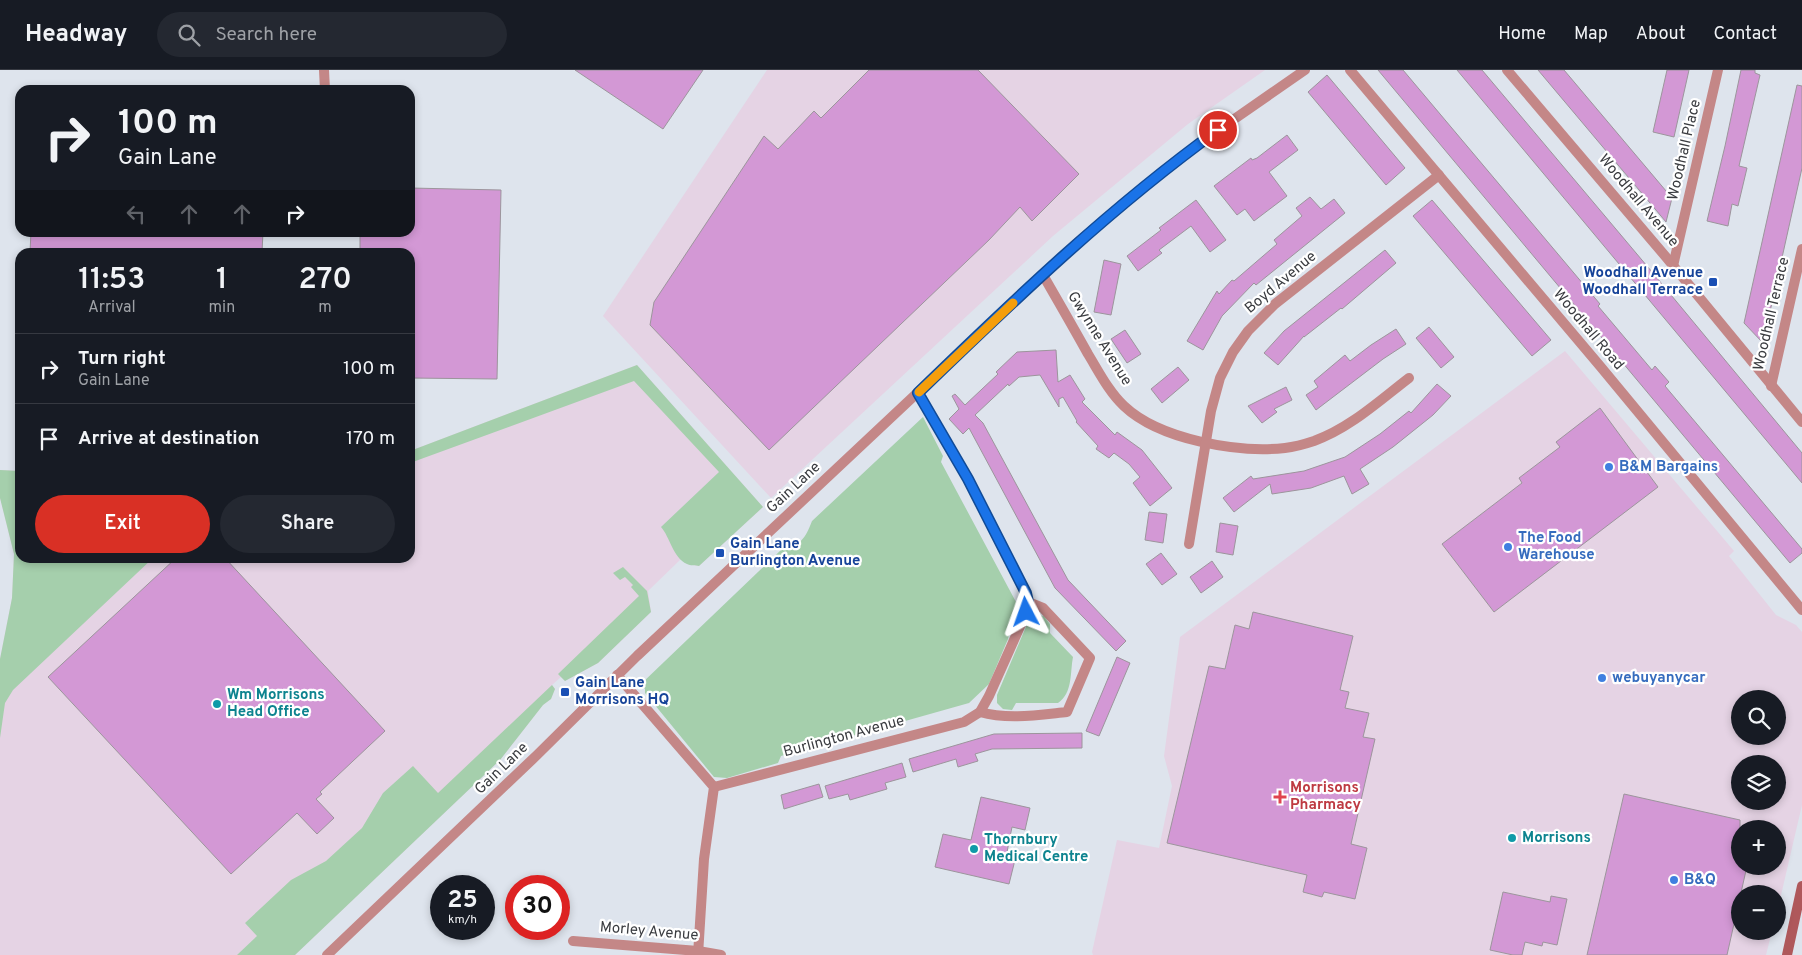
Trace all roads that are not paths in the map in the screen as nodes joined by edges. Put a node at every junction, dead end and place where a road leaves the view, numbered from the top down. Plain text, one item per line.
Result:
1 (324, 70) edge
2 (1305, 70) edge
3 (1350, 70) edge
4 (1507, 70) edge
5 (1718, 70) edge
6 (325, 85) edge
7 (1439, 176) junction
8 (1802, 249) edge
9 (1673, 266) junction
10 (1043, 275) junction
11 (1408, 378) dead end
12 (1771, 386) junction
13 (918, 393) junction
14 (1802, 422) edge
15 (1205, 444) junction
16 (1189, 544) dead end
17 (1028, 602) junction
18 (1802, 610) edge
19 (617, 675) junction
20 (980, 712) junction
21 (714, 787) junction
22 (1802, 886) edge
23 (573, 941) dead end
24 (334, 953) edge
25 (698, 953) edge
26 (721, 955) edge
27 (1787, 955) edge

1 - 6 street
2 - 10 street, Gain Lane
3 - 7 street, Woodhall Road
4 - 9 street, Woodhall Avenue
5 - 9 street, Woodhall Place
7 - 15 street, Boyd Avenue
7 - 18 street, Woodhall Road
8 - 12 street, Woodhall Terrace
9 - 12 street, Woodhall Avenue
10 - 13 street, Gain Lane
10 - 15 street, Gwynne Avenue
11 - 15 street, Gwynne Avenue
12 - 14 street, Woodhall Avenue
13 - 17 street
13 - 19 street, Gain Lane
15 - 16 street, Boyd Avenue
17 - 20 street
17 - 20 street
19 - 21 street
19 - 24 street, Gain Lane
20 - 21 street, Burlington Avenue
21 - 25 street
22 - 27 main road
23 - 25 street, Morley Avenue
25 - 26 street, Morley Avenue

